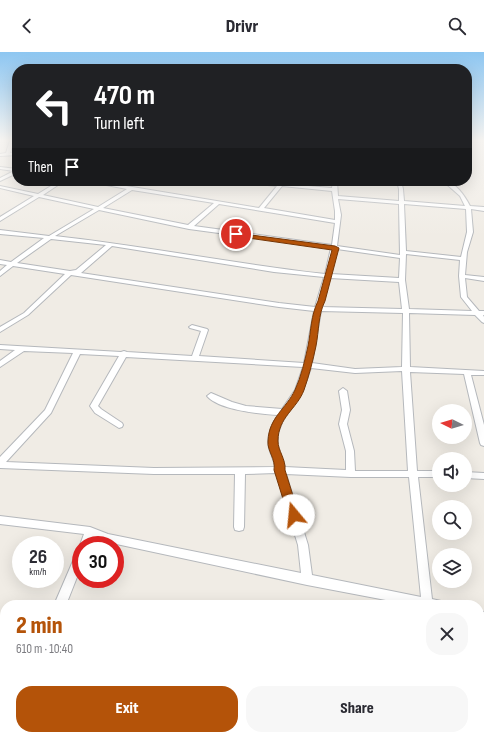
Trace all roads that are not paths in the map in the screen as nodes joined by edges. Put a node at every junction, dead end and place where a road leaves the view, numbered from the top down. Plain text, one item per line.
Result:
1 (12, 174) edge
2 (0, 180) edge
3 (54, 186) edge
4 (119, 186) edge
5 (280, 186) edge
6 (304, 186) edge
7 (334, 186) edge
8 (400, 186) edge
9 (451, 186) edge
10 (0, 187) edge
11 (131, 188) junction
12 (334, 190) junction
13 (39, 195) junction
14 (336, 197) junction
15 (218, 202) junction
16 (401, 203) junction
17 (468, 208) junction
18 (100, 209) junction
19 (484, 209) edge
20 (260, 210) junction
21 (0, 219) edge
22 (337, 222) junction
23 (189, 227) junction
24 (0, 232) edge
25 (49, 238) junction
26 (112, 244) junction
27 (335, 248) junction
28 (403, 254) junction
29 (464, 259) junction
30 (0, 262) edge
31 (11, 264) junction
32 (0, 274) edge
33 (69, 274) junction
34 (327, 276) junction
35 (462, 276) junction
36 (484, 279) edge
37 (402, 280) junction
38 (317, 309) junction
39 (406, 310) junction
40 (481, 313) edge
41 (484, 321) edge
42 (192, 327) dead end
43 (0, 330) edge
44 (0, 347) edge
45 (21, 348) junction
46 (78, 351) junction
47 (124, 353) junction
48 (195, 358) junction
49 (0, 365) edge
50 (307, 365) junction
51 (406, 370) junction
52 (467, 372) junction
53 (484, 373) edge
54 (343, 391) dead end
55 (211, 396) dead end
56 (283, 412) junction
57 (119, 425) dead end
58 (484, 443) edge
59 (0, 464) edge
60 (240, 470) junction
61 (280, 470) junction
62 (414, 473) junction
63 (350, 474) junction
64 (432, 474) edge
65 (472, 475) edge
66 (484, 476) edge
67 (0, 520) edge
68 (239, 527) dead end
69 (90, 531) junction
70 (88, 536) edge
71 (72, 576) edge
72 (307, 580) junction
73 (62, 600) edge
74 (410, 600) edge
75 (430, 600) edge

1 - 2 street
3 - 13 street
4 - 11 street
5 - 20 street
6 - 12 street
7 - 12 street
8 - 16 street
9 - 17 street
10 - 13 street
11 - 15 street
11 - 18 street
12 - 14 street
13 - 18 street
13 - 21 street
14 - 16 street
14 - 22 street
15 - 20 street
15 - 23 street
16 - 17 street
16 - 28 street
17 - 19 street
17 - 29 street
18 - 23 street
18 - 25 street
20 - 22 street
22 - 27 street
23 - 27 street
24 - 25 street
25 - 26 street
25 - 31 street
26 - 33 street
26 - 34 street
27 - 28 street
27 - 34 street
28 - 29 street
28 - 37 street
29 - 35 street
30 - 31 street
31 - 32 street
31 - 33 street
33 - 38 street
33 - 43 street
34 - 37 street
34 - 38 street
35 - 36 street
35 - 40 street
37 - 39 street
38 - 39 street
38 - 50 street
39 - 40 street
39 - 51 street
40 - 41 street
42 - 48 street
44 - 45 street
45 - 46 street
45 - 49 street
46 - 47 street
46 - 59 street
47 - 48 street
47 - 57 street
48 - 50 street
50 - 51 street
50 - 56 street
51 - 52 street
51 - 62 street
52 - 53 street
52 - 58 street
54 - 63 street
55 - 56 street
56 - 61 street
59 - 60 street
60 - 61 street
60 - 68 street
61 - 63 street
61 - 72 street
62 - 63 street
62 - 64 street
62 - 75 street
65 - 66 street
67 - 69 street
69 - 70 street
69 - 72 street
71 - 73 street
72 - 74 street

